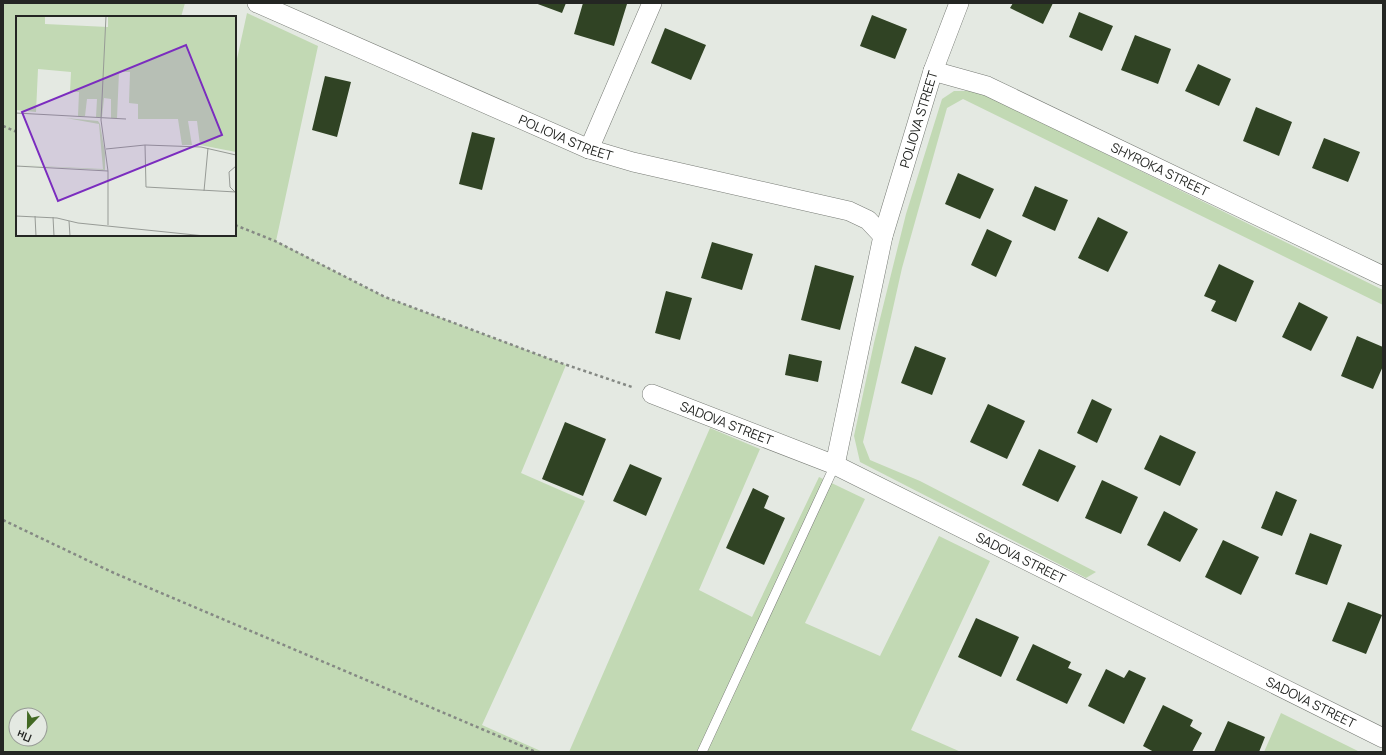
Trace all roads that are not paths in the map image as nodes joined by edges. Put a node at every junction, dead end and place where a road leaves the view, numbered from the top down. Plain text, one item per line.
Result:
1 (257, 3) edge
2 (652, 3) edge
3 (959, 3) edge
4 (932, 71) junction
5 (589, 149) junction
6 (883, 236) junction
7 (1383, 276) edge
8 (652, 394) road end
9 (835, 465) junction
10 (1383, 738) edge
11 (702, 752) edge

1 - 5 street, POLIOVA STREET
2 - 5 street
3 - 4 street, POLIOVA STREET
4 - 6 street, POLIOVA STREET
4 - 7 street, SHYROKA STREET
5 - 6 street, POLIOVA STREET
6 - 9 street, POLIOVA STREET
8 - 9 street, SADOVA STREET
9 - 10 street, SADOVA STREET
9 - 11 lane

